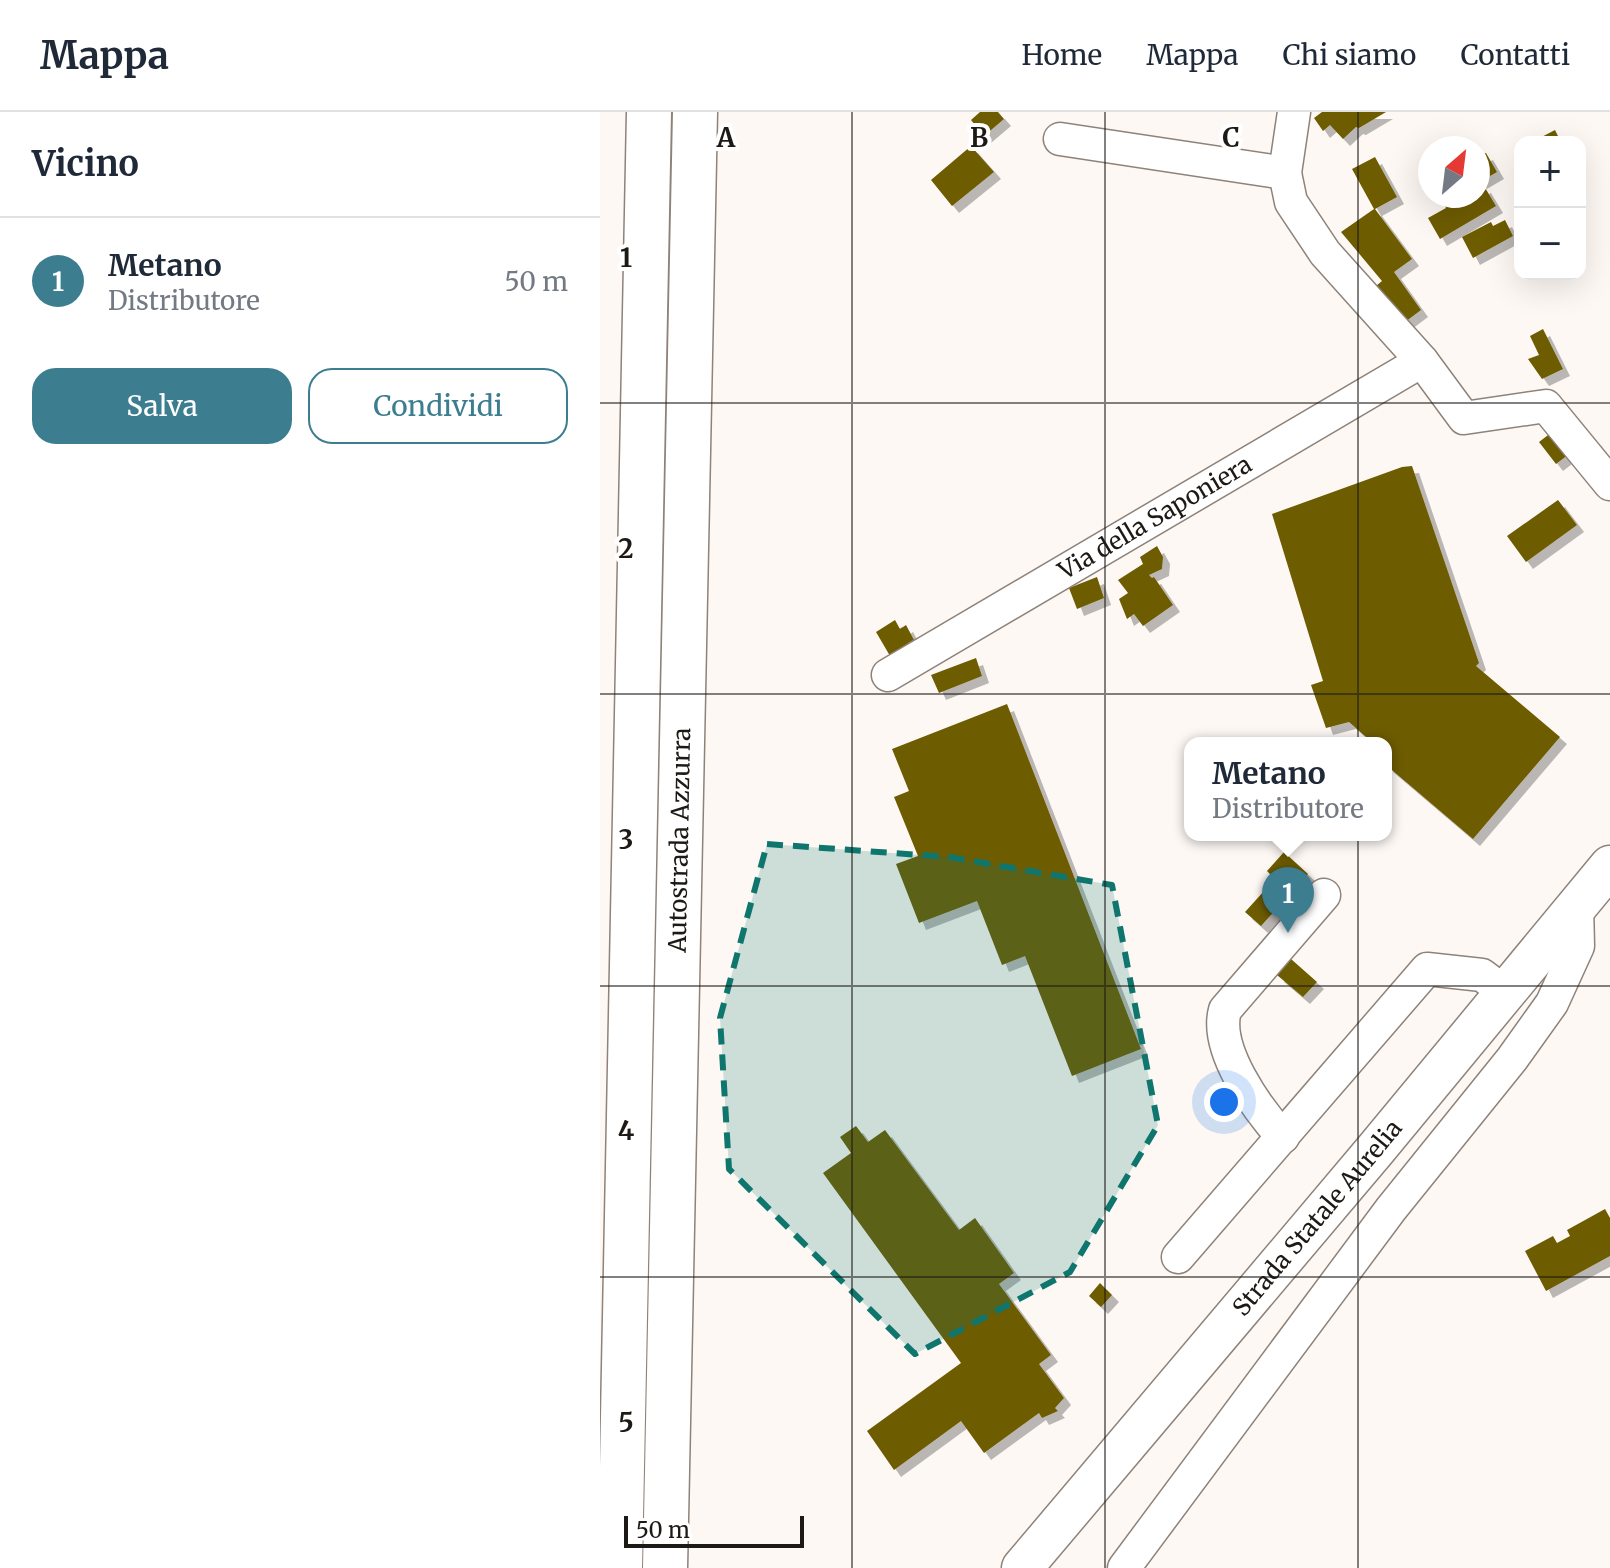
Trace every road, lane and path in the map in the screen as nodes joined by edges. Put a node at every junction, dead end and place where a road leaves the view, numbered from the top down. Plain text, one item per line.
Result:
1 (649, 112) edge
2 (695, 112) edge
3 (1294, 112) edge
4 (1060, 139) dead end
5 (1285, 173) junction
6 (1422, 361) junction
7 (1610, 484) edge
8 (888, 675) dead end
9 (1610, 866) edge
10 (1324, 895) dead end
11 (1577, 906) junction
12 (1506, 993) junction
13 (1283, 1137) junction
14 (1178, 1257) dead end
15 (620, 1568) edge
16 (665, 1568) edge
17 (1022, 1568) edge
18 (1124, 1568) edge

1 - 15 highway, Autostrada Azzurra
2 - 16 highway, Autostrada Azzurra
3 - 5 street
4 - 5 street
5 - 6 street
6 - 7 street
6 - 8 street, Via della Saponiera
9 - 11 main road, Strada Statale Aurelia
10 - 13 street
11 - 12 main road, Strada Statale Aurelia
11 - 18 street
12 - 13 street
12 - 17 main road, Strada Statale Aurelia
13 - 14 street

